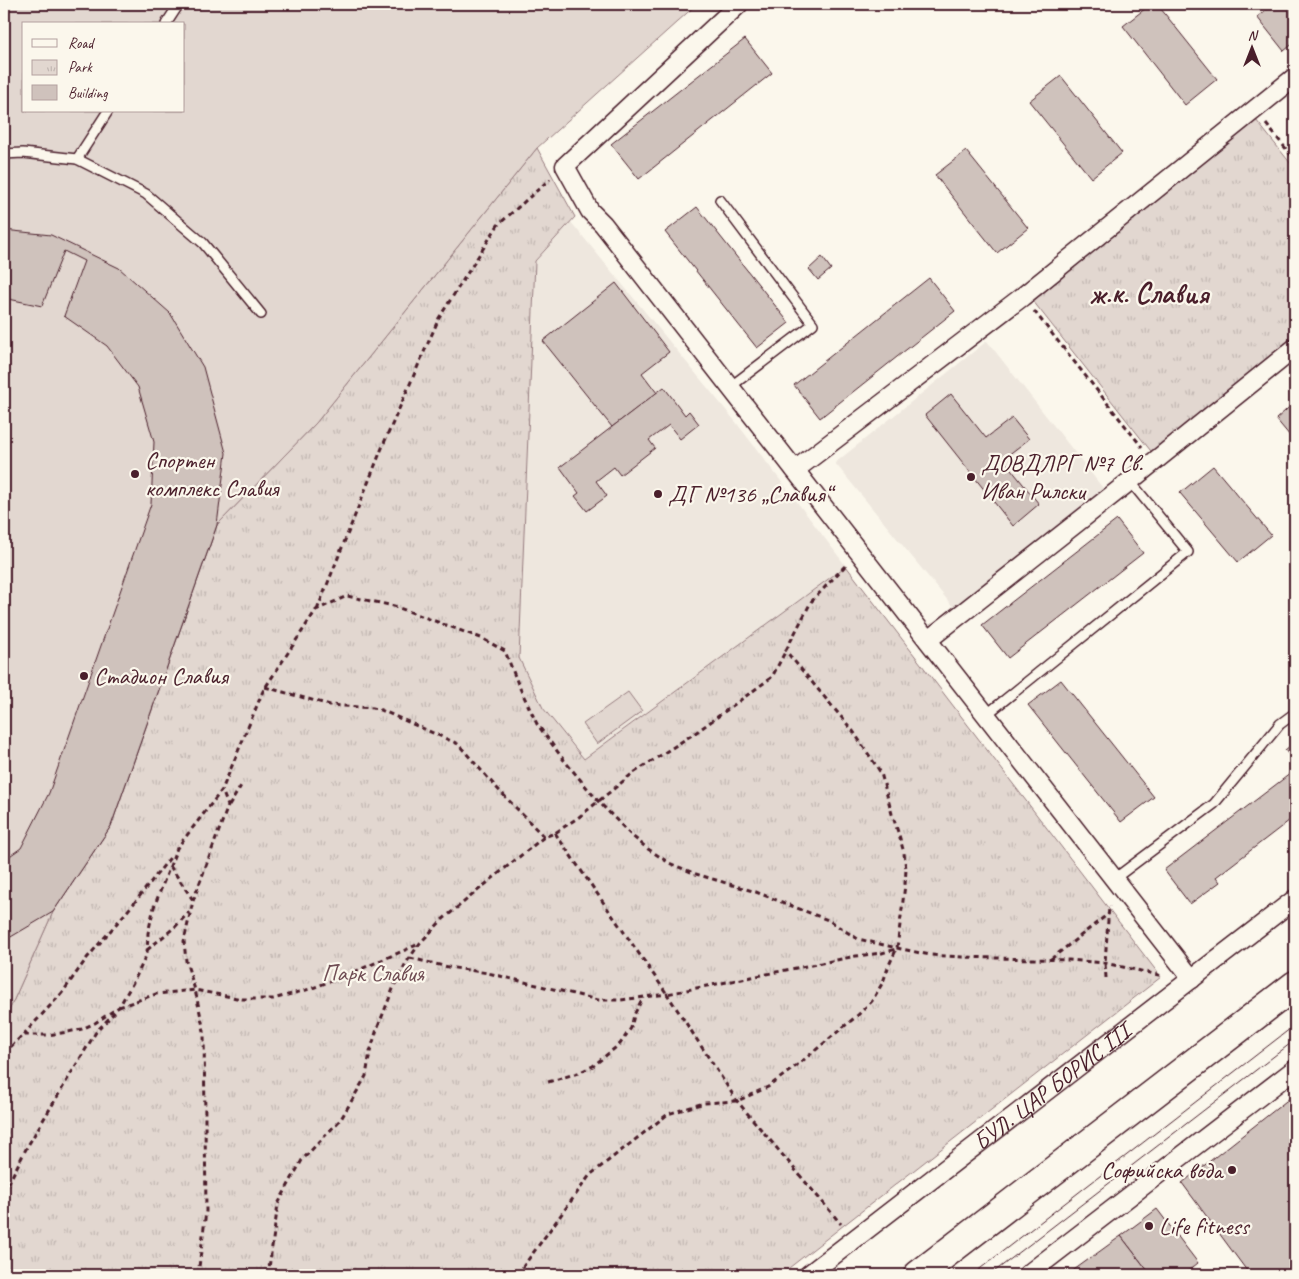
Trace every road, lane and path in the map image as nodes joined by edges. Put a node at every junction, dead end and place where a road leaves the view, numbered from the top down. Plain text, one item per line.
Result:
1 (179, 4) edge
2 (739, 4) edge
3 (167, 22) edge
4 (1295, 77) edge
5 (1255, 110) junction
6 (107, 112) edge
7 (4, 154) edge
8 (77, 159) junction
9 (1295, 160) edge
10 (565, 166) junction
11 (720, 200) dead end
12 (1022, 297) junction
13 (261, 314) dead end
14 (1295, 348) edge
15 (730, 387) junction
16 (1154, 462) junction
17 (795, 470) junction
18 (1130, 481) junction
19 (858, 552) junction
20 (316, 610) junction
21 (928, 640) junction
22 (785, 650) junction
23 (265, 688) junction
24 (1295, 713) edge
25 (986, 714) junction
26 (242, 784) dead end
27 (222, 790) junction
28 (598, 801) junction
29 (228, 806) junction
30 (555, 833) junction
31 (544, 837) junction
32 (177, 848) junction
33 (168, 861) junction
34 (170, 865) junction
35 (1113, 877) junction
36 (1295, 899) edge
37 (193, 901) junction
38 (190, 910) junction
39 (1108, 914) junction
40 (420, 943) junction
41 (897, 948) junction
42 (147, 950) junction
43 (410, 958) junction
44 (1051, 959) junction
45 (1105, 964) junction
46 (1170, 977) dead end
47 (1106, 978) dead end
48 (1192, 979) junction
49 (1295, 985) edge
50 (196, 990) junction
51 (668, 994) junction
52 (644, 997) junction
53 (119, 1007) junction
54 (23, 1035) junction
55 (4, 1053) edge
56 (1295, 1069) edge
57 (548, 1082) dead end
58 (737, 1101) junction
59 (4, 1192) edge
60 (853, 1240) junction
61 (198, 1275) edge
62 (268, 1275) edge
63 (517, 1275) edge
64 (808, 1275) edge
65 (918, 1275) edge
66 (1027, 1275) edge

1 - 3 lane
2 - 10 street
4 - 5 street
5 - 9 path
5 - 12 street
6 - 8 lane
7 - 8 lane
8 - 13 lane
10 - 15 street
10 - 20 path
11 - 15 lane
12 - 16 path
12 - 17 street
14 - 16 street
15 - 17 street
16 - 18 street
17 - 19 street
18 - 21 street
18 - 25 lane
19 - 21 street
19 - 22 path
20 - 23 path
20 - 28 path
21 - 25 street
22 - 28 path
22 - 41 path
23 - 27 path
23 - 31 path
24 - 35 lane
25 - 35 street
26 - 29 path
27 - 29 path
27 - 32 path
28 - 30 path
28 - 41 path
29 - 37 path
30 - 31 path
30 - 51 path
31 - 40 path
32 - 33 path
32 - 34 path
33 - 34 path
33 - 54 path
34 - 37 path
34 - 42 path
35 - 39 path
35 - 48 street
36 - 48 street, БУЛ. ЦАР БОРИС III
37 - 38 path
38 - 42 path
38 - 50 path
39 - 44 path
39 - 45 path
40 - 43 path
40 - 50 path
41 - 44 path
41 - 51 path
41 - 58 path
42 - 53 path
43 - 52 path
43 - 62 path
44 - 45 path
45 - 46 path
45 - 47 path
48 - 60 street, БУЛ. ЦАР БОРИС III
49 - 65 main road
50 - 53 path
50 - 61 path
51 - 52 path
51 - 58 path
52 - 57 path
53 - 54 path
53 - 59 path
54 - 55 path
56 - 66 street
58 - 60 path
58 - 63 path
60 - 64 street, БУЛ. ЦАР БОРИС III

